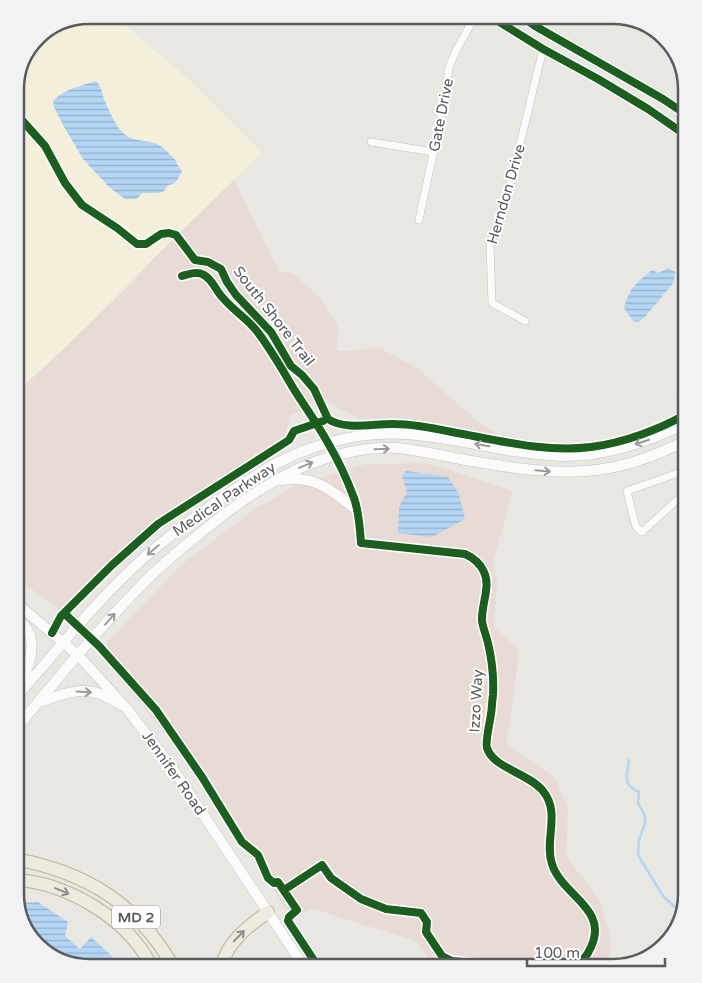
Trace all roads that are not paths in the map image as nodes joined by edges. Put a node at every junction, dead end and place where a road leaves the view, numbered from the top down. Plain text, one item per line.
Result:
1 (470, 24) edge
2 (503, 24) edge
3 (532, 24) edge
4 (543, 49) junction
5 (678, 109) edge
6 (678, 130) edge
7 (372, 142) dead end
8 (434, 152) junction
9 (419, 220) dead end
10 (182, 276) dead end
11 (525, 321) dead end
12 (678, 427) edge
13 (328, 442) junction
14 (678, 444) edge
15 (334, 455) junction
16 (678, 473) edge
17 (273, 482) junction
18 (678, 499) edge
19 (357, 510) junction
20 (24, 610) edge
21 (24, 625) edge
22 (63, 642) junction
23 (78, 655) junction
24 (24, 676) edge
25 (24, 687) edge
26 (38, 702) junction
27 (127, 709) junction
28 (24, 719) edge
29 (24, 861) edge
30 (24, 880) edge
31 (268, 912) junction
32 (422, 913) dead end
33 (147, 959) edge
34 (169, 959) edge
35 (225, 959) edge
36 (299, 959) edge
37 (448, 959) edge
38 (584, 959) edge

1 - 8 street, Gate Drive
2 - 4 main road
3 - 5 main road
4 - 6 main road
4 - 11 street, Herndon Drive
7 - 8 street
8 - 9 street, Gate Drive
10 - 13 street
12 -> 13 main road, Medical Parkway
13 - 15 street
13 -> 22 main road, Medical Parkway
15 -> 14 main road, Medical Parkway
17 -> 15 main road, Medical Parkway
15 - 19 street
16 - 18 street
17 - 19 main road
23 -> 17 main road, Medical Parkway
19 - 38 street, Izzo Way
20 - 22 main road, Jennifer Road
21 - 24 main road
22 - 23 main road, Jennifer Road
22 - 25 main road, Medical Parkway
23 - 26 main road, Medical Parkway
23 - 27 main road, Jennifer Road
26 -> 27 main road
26 - 28 main road, Medical Parkway
27 - 31 main road, Jennifer Road
29 - 34 highway, MD 2
30 -> 33 highway
35 -> 31 highway
31 - 36 main road, Jennifer Road
32 - 37 street

